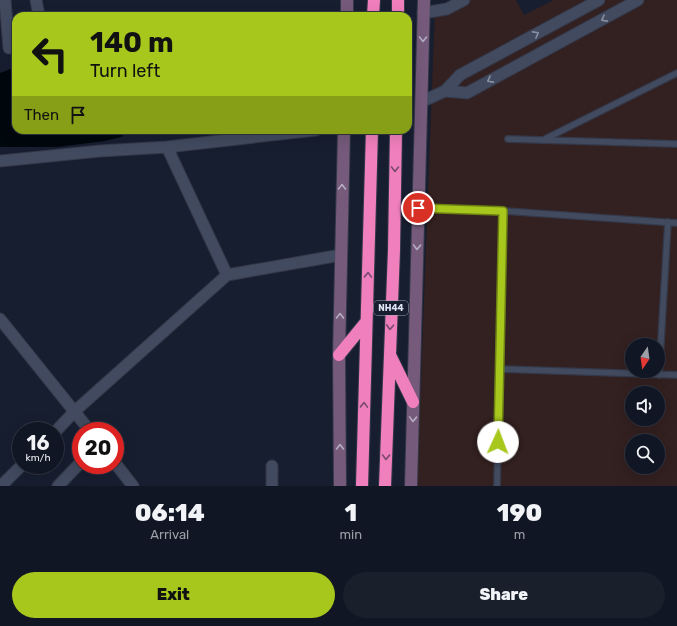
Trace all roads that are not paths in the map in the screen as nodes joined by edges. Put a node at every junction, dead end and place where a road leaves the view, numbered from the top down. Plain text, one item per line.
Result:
1 (5, 0) edge
2 (36, 0) edge
3 (347, 0) edge
4 (374, 0) edge
5 (398, 0) edge
6 (424, 0) edge
7 (464, 0) edge
8 (599, 0) edge
9 (638, 0) edge
10 (38, 12) edge
11 (347, 12) edge
12 (373, 12) edge
13 (398, 12) edge
14 (423, 13) junction
15 (518, 44) junction
16 (8, 48) dead end
17 (526, 61) junction
18 (677, 73) edge
19 (445, 91) junction
20 (421, 102) junction
21 (281, 134) edge
22 (344, 134) edge
23 (366, 134) edge
24 (372, 134) edge
25 (396, 134) edge
26 (508, 139) dead end
27 (544, 140) junction
28 (677, 144) edge
29 (168, 147) junction
30 (372, 148) junction
31 (0, 161) edge
32 (395, 207) junction
33 (418, 208) junction
34 (503, 211) junction
35 (668, 222) junction
36 (677, 222) edge
37 (341, 255) junction
38 (227, 274) junction
39 (0, 319) edge
40 (366, 322) junction
41 (661, 338) edge
42 (389, 354) junction
43 (339, 356) junction
44 (500, 369) junction
45 (625, 374) edge
46 (665, 375) edge
47 (677, 375) edge
48 (413, 402) junction
49 (75, 411) junction
50 (83, 422) edge
51 (64, 423) edge
52 (272, 466) dead end
53 (72, 471) edge
54 (13, 474) edge
55 (124, 474) edge
56 (1, 486) edge
57 (58, 486) edge
58 (133, 486) edge
59 (272, 486) edge
60 (340, 486) edge
61 (362, 486) edge
62 (385, 486) edge
63 (411, 486) edge
64 (497, 486) edge

1 - 16 street
2 - 10 street
3 - 11 street
4 - 12 highway
5 - 13 highway
6 - 14 street
7 - 14 street
15 -> 8 street
9 -> 17 street
14 -> 20 street
15 - 17 street
15 - 19 street
17 -> 19 street
18 - 27 lane
19 - 20 street
20 - 33 street
21 - 29 street
37 -> 22 street
23 - 30 highway
24 - 30 highway, NH44
25 -> 32 highway, NH44
26 - 27 lane
27 - 28 lane
29 - 31 street
29 - 38 street
40 -> 30 highway, NH44
32 - 33 lane
32 -> 42 highway, NH44
33 - 34 lane
33 -> 48 street
34 - 35 lane
34 - 44 lane
35 - 36 lane
35 - 41 lane
37 - 38 street
43 -> 37 street
38 - 49 street
39 - 49 street
40 - 43 highway
61 -> 40 highway, NH44
42 - 48 highway
42 -> 62 highway, NH44
60 -> 43 street
44 - 45 lane
44 - 64 lane
46 - 47 lane
48 -> 63 street
49 - 50 street
49 - 51 street
52 - 59 street
53 - 57 street
54 - 56 street
55 - 58 street

